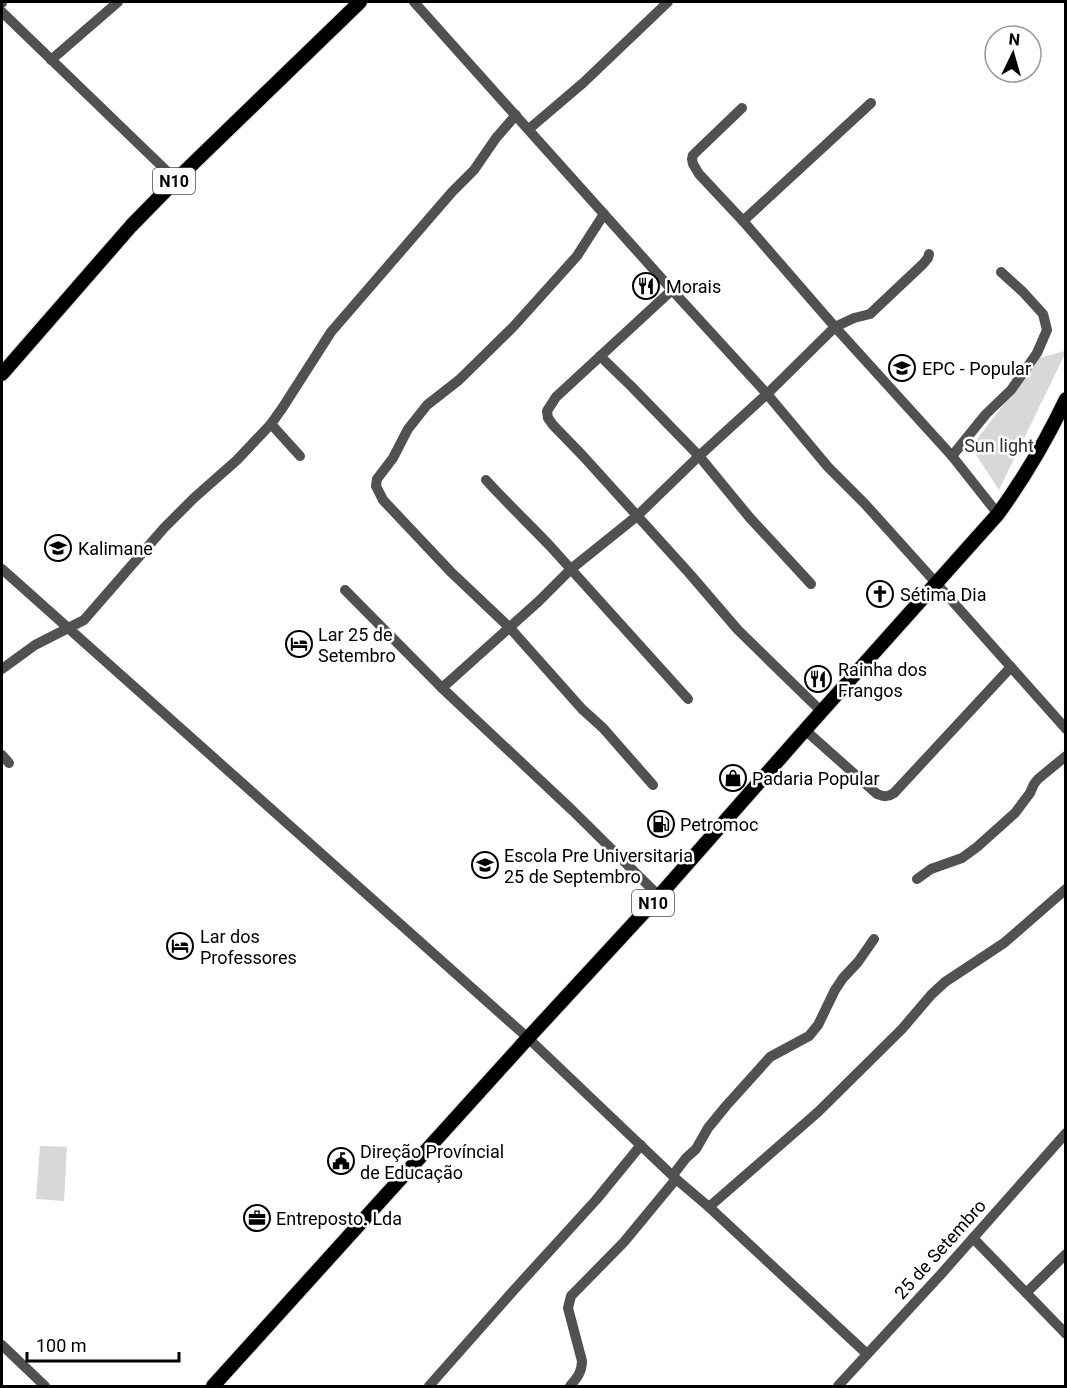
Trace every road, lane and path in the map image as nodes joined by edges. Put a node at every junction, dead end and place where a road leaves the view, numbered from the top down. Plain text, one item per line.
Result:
1 (118, 2) edge
2 (360, 2) edge
3 (414, 2) edge
4 (668, 2) edge
5 (2, 12) edge
6 (51, 60) junction
7 (871, 103) dead end
8 (742, 108) dead end
9 (516, 115) junction
10 (529, 129) junction
11 (176, 180) junction
12 (604, 214) junction
13 (743, 221) junction
14 (929, 254) dead end
15 (1000, 272) dead end
16 (672, 290) junction
17 (835, 327) junction
18 (600, 356) junction
19 (2, 374) edge
20 (767, 394) junction
21 (1065, 399) edge
22 (270, 424) junction
23 (300, 456) dead end
24 (699, 456) junction
25 (952, 456) junction
26 (486, 480) dead end
27 (998, 514) junction
28 (636, 516) junction
29 (2, 569) edge
30 (571, 569) junction
31 (811, 584) dead end
32 (937, 584) junction
33 (345, 590) dead end
34 (67, 628) junction
35 (510, 628) junction
36 (1011, 667) junction
37 (2, 669) edge
38 (442, 688) junction
39 (688, 699) dead end
40 (822, 712) junction
41 (1065, 729) edge
42 (805, 730) junction
43 (1065, 756) edge
44 (654, 785) dead end
45 (917, 879) dead end
46 (1065, 889) edge
47 (659, 896) junction
48 (874, 939) dead end
49 (528, 1038) junction
50 (1065, 1133) edge
51 (641, 1145) junction
52 (674, 1177) junction
53 (709, 1207) junction
54 (973, 1238) junction
55 (1065, 1254) edge
56 (1026, 1293) junction
57 (1065, 1334) edge
58 (2, 1345) edge
59 (867, 1354) junction
60 (45, 1386) edge
61 (213, 1386) edge
62 (429, 1386) edge
63 (570, 1386) edge
64 (838, 1386) edge

1 - 6 street
2 - 11 main road, N10
3 - 9 street
4 - 10 street
5 - 6 street
6 - 11 street
7 - 13 street
8 - 13 street
9 - 10 street
9 - 22 street
10 - 12 street
11 - 19 main road, N10
12 - 16 street
12 - 35 street
13 - 17 street
14 - 17 street
15 - 25 street
16 - 18 street
16 - 20 street
17 - 20 street
17 - 25 street
18 - 24 street
18 - 28 street
20 - 24 street
20 - 32 street
21 - 27 main road, N10
22 - 23 street
22 - 34 street
24 - 28 street
24 - 31 street
25 - 27 street
26 - 30 street
27 - 32 main road, N10
28 - 30 street
28 - 40 street
29 - 34 street
30 - 35 street
30 - 39 street
32 - 36 street
32 - 40 main road, N10
33 - 38 street
34 - 37 street
34 - 49 street
35 - 38 street
35 - 44 street
36 - 41 street
36 - 42 street
38 - 47 street
40 - 42 main road, N10
42 - 47 main road, N10
43 - 45 street
46 - 53 street
47 - 49 main road, N10
48 - 52 street
49 - 51 street
49 - 61 main road, N10
50 - 54 street, 25 de Setembro
51 - 52 street
51 - 62 street
52 - 53 street
52 - 63 street
53 - 59 street
54 - 56 street
54 - 59 street, 25 de Setembro
55 - 56 street
56 - 57 street
58 - 60 street
59 - 64 street, 25 de Setembro

